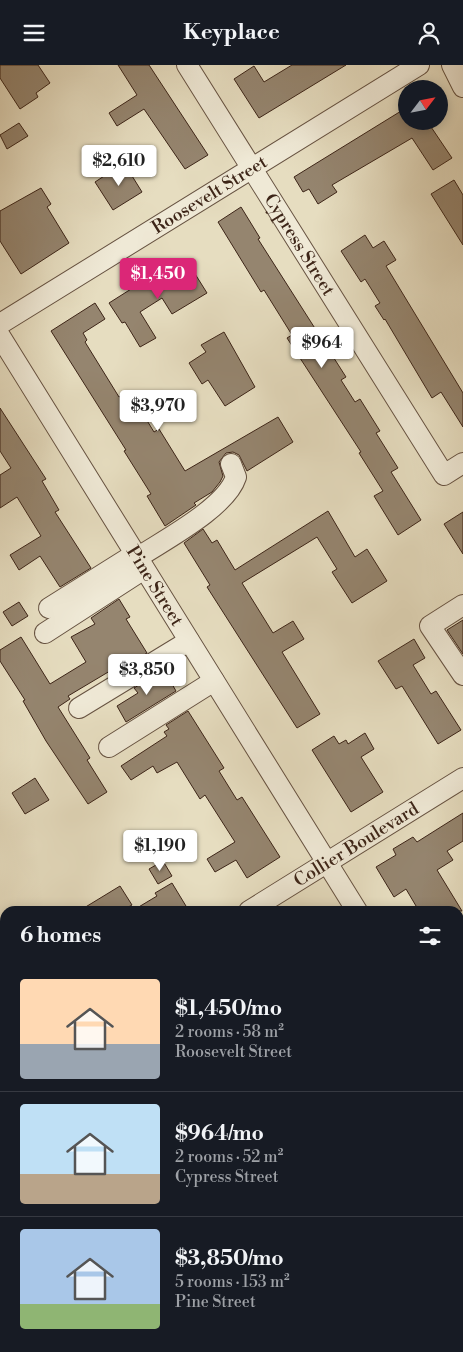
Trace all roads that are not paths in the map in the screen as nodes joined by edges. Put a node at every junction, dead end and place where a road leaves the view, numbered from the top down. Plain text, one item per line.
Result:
1 (187, 65) edge
2 (419, 65) edge
3 (452, 65) edge
4 (463, 87) edge
5 (251, 167) junction
6 (0, 324) edge
7 (0, 336) edge
8 (463, 463) edge
9 (231, 464) dead end
10 (139, 560) junction
11 (463, 605) edge
12 (49, 608) dead end
13 (45, 633) dead end
14 (189, 641) junction
15 (463, 675) edge
16 (214, 681) junction
17 (79, 708) dead end
18 (109, 747) dead end
19 (463, 778) edge
20 (327, 864) junction
21 (257, 906) edge
22 (354, 906) edge

1 - 5 street, Cypress Street
2 - 5 street, Roosevelt Street
3 - 4 street
5 - 6 street, Roosevelt Street
5 - 8 street, Cypress Street
7 - 10 street, Pine Street
9 - 10 street
10 - 12 street
10 - 13 street
10 - 14 street, Pine Street
11 - 15 street
14 - 16 street, Pine Street
14 - 17 street
16 - 18 street
16 - 20 street, Pine Street
19 - 20 street, Collier Boulevard
20 - 21 street, Collier Boulevard
20 - 22 street, Pine Street

